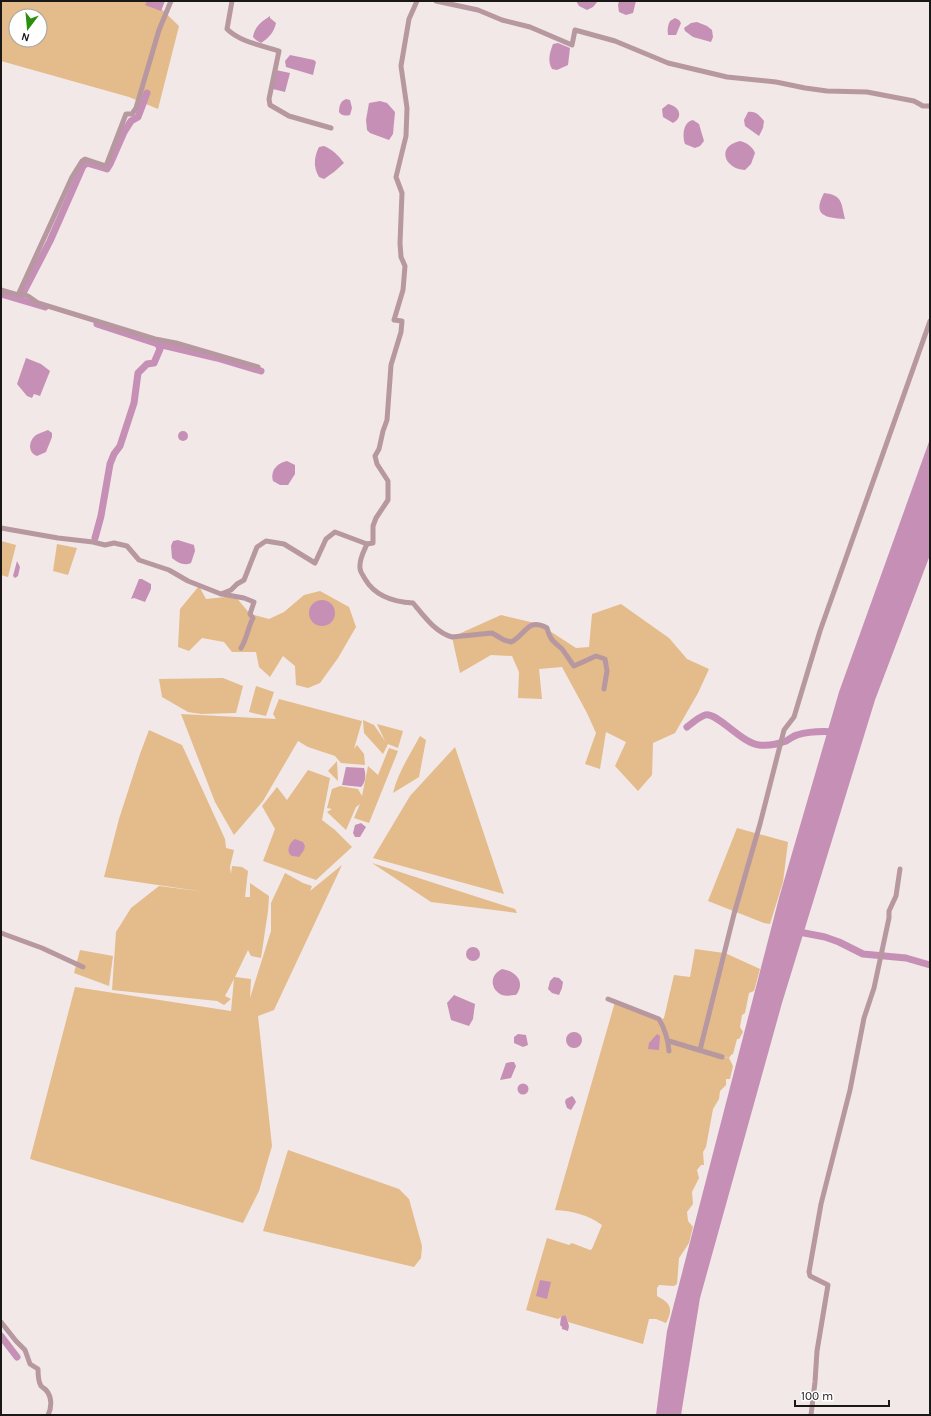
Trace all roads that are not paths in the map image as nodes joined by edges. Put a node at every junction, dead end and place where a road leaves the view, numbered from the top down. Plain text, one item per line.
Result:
1 (171, 1) edge
2 (232, 1) edge
3 (417, 1) edge
4 (436, 1) edge
5 (930, 106) edge
6 (331, 128) dead end
7 (1, 290) edge
8 (20, 294) junction
9 (930, 321) edge
10 (258, 367) dead end
11 (1, 528) edge
12 (367, 544) junction
13 (221, 594) junction
14 (241, 648) dead end
15 (604, 689) dead end
16 (900, 869) dead end
17 (1, 933) edge
18 (83, 967) dead end
19 (608, 999) dead end
20 (668, 1041) junction
21 (700, 1050) junction
22 (669, 1051) dead end
23 (722, 1057) dead end
24 (1, 1322) edge
25 (48, 1415) edge
26 (810, 1415) edge

1 - 8 street
2 - 6 street
3 - 12 street
4 - 5 street
7 - 8 street
8 - 10 street
9 - 21 street
11 - 13 street
12 - 13 street
12 - 15 street
13 - 14 street
16 - 26 street
17 - 18 street
19 - 20 street
20 - 21 street
20 - 22 street
21 - 23 street
24 - 25 street

